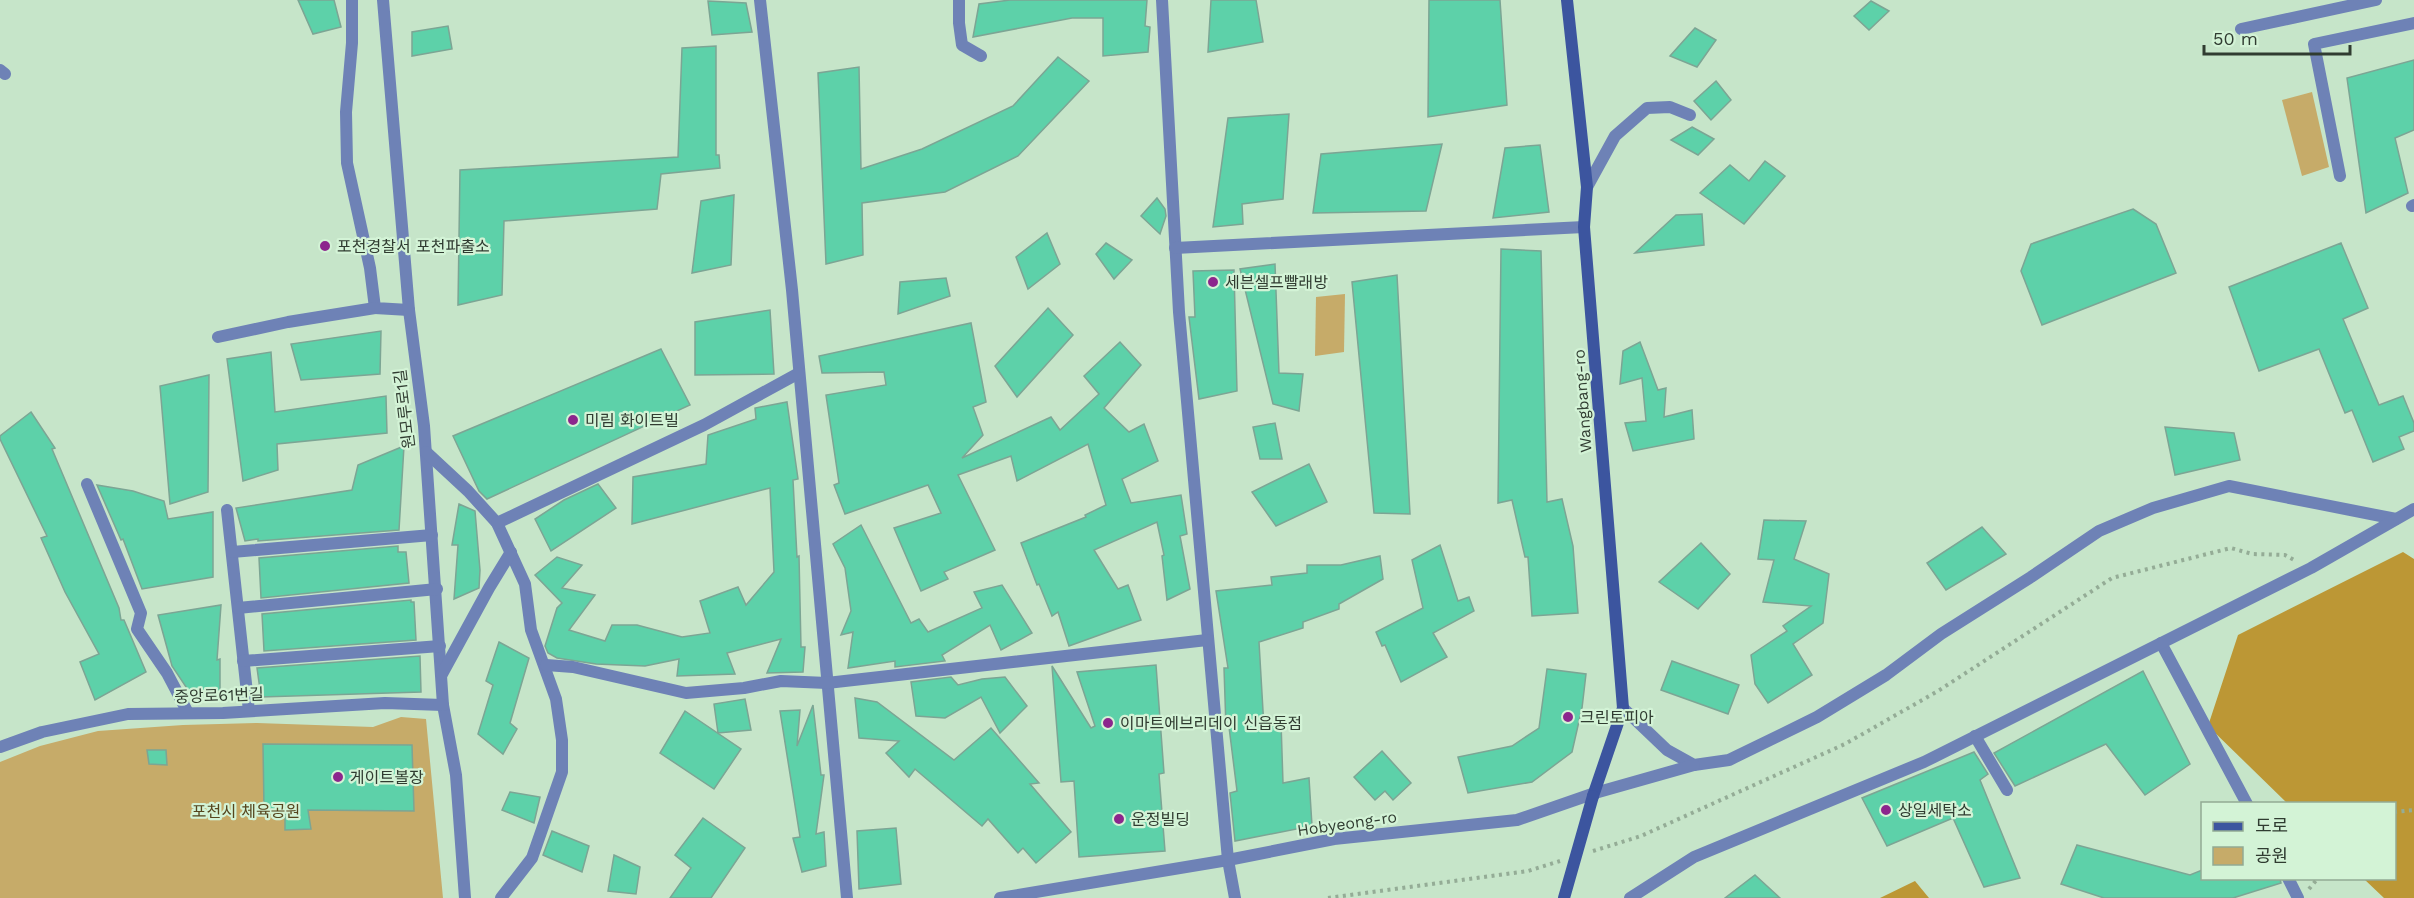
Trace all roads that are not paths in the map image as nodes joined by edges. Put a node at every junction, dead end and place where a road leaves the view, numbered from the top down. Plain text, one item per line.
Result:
1 (352, 0) edge
2 (383, 0) edge
3 (760, 0) edge
4 (959, 0) edge
5 (1162, 0) edge
6 (1567, 0) edge
7 (2376, 0) edge
8 (2414, 23) edge
9 (2241, 28) dead end
10 (981, 56) dead end
11 (1690, 115) dead end
12 (2340, 177) dead end
13 (1587, 187) junction
14 (1584, 227) junction
15 (1176, 248) junction
16 (375, 308) junction
17 (409, 310) junction
18 (218, 337) dead end
19 (800, 374) junction
20 (426, 452) junction
21 (87, 484) dead end
22 (2414, 509) edge
23 (227, 510) dead end
24 (2396, 519) junction
25 (497, 523) junction
26 (432, 535) junction
27 (232, 552) junction
28 (511, 552) junction
29 (436, 589) junction
30 (238, 608) junction
31 (1207, 640) junction
32 (2161, 644) junction
33 (440, 646) junction
34 (243, 661) junction
35 (546, 665) junction
36 (442, 675) junction
37 (827, 682) junction
38 (443, 705) junction
39 (1623, 708) junction
40 (249, 711) junction
41 (188, 713) junction
42 (1975, 736) junction
43 (0, 747) edge
44 (1694, 765) junction
45 (2007, 790) dead end
46 (1594, 795) junction
47 (2246, 802) edge
48 (1228, 860) junction
49 (2289, 880) edge
50 (465, 898) edge
51 (501, 898) edge
52 (847, 898) edge
53 (1000, 898) edge
54 (1235, 898) edge
55 (1563, 898) edge
56 (1630, 898) edge
57 (2298, 898) edge

1 - 16 street
2 - 17 street, 원모루로1길
3 - 19 street
4 - 10 street
5 - 15 street
6 - 13 main road, Wangbang-ro
7 - 9 street
8 - 12 street
11 - 13 street
13 - 14 main road, Wangbang-ro
14 - 15 street
14 - 39 main road, Wangbang-ro
15 - 31 street
16 - 17 street
16 - 18 street
17 - 20 street, 원모루로1길
19 - 25 street
19 - 37 street
20 - 25 street
20 - 26 street, 원모루로1길
21 - 41 street
22 - 24 street
23 - 27 street
24 - 32 street
24 - 44 street, Hobyeong-ro
25 - 28 street
26 - 27 street
26 - 29 street, 원모루로1길
27 - 30 street
28 - 35 street
28 - 36 street
29 - 30 street
29 - 33 street, 원모루로1길
30 - 34 street
31 - 37 street
31 - 48 street
32 - 42 street
32 - 47 street
33 - 34 street
33 - 36 street, 원모루로1길
34 - 40 street
35 - 37 street
35 - 51 street
36 - 38 street, 원모루로1길
37 - 52 street
38 - 40 street, 중앙로61번길
38 - 50 street, 원모루로1길
39 - 44 street
39 - 46 main road, Wangbang-ro
40 - 41 street, 중앙로61번길
41 - 43 street, 중앙로61번길
42 - 45 street
42 - 56 street
44 - 46 street, Hobyeong-ro
46 - 48 street, Hobyeong-ro
46 - 55 main road, Wangbang-ro, bridge
48 - 53 street, Hobyeong-ro
48 - 54 street
49 - 57 street

